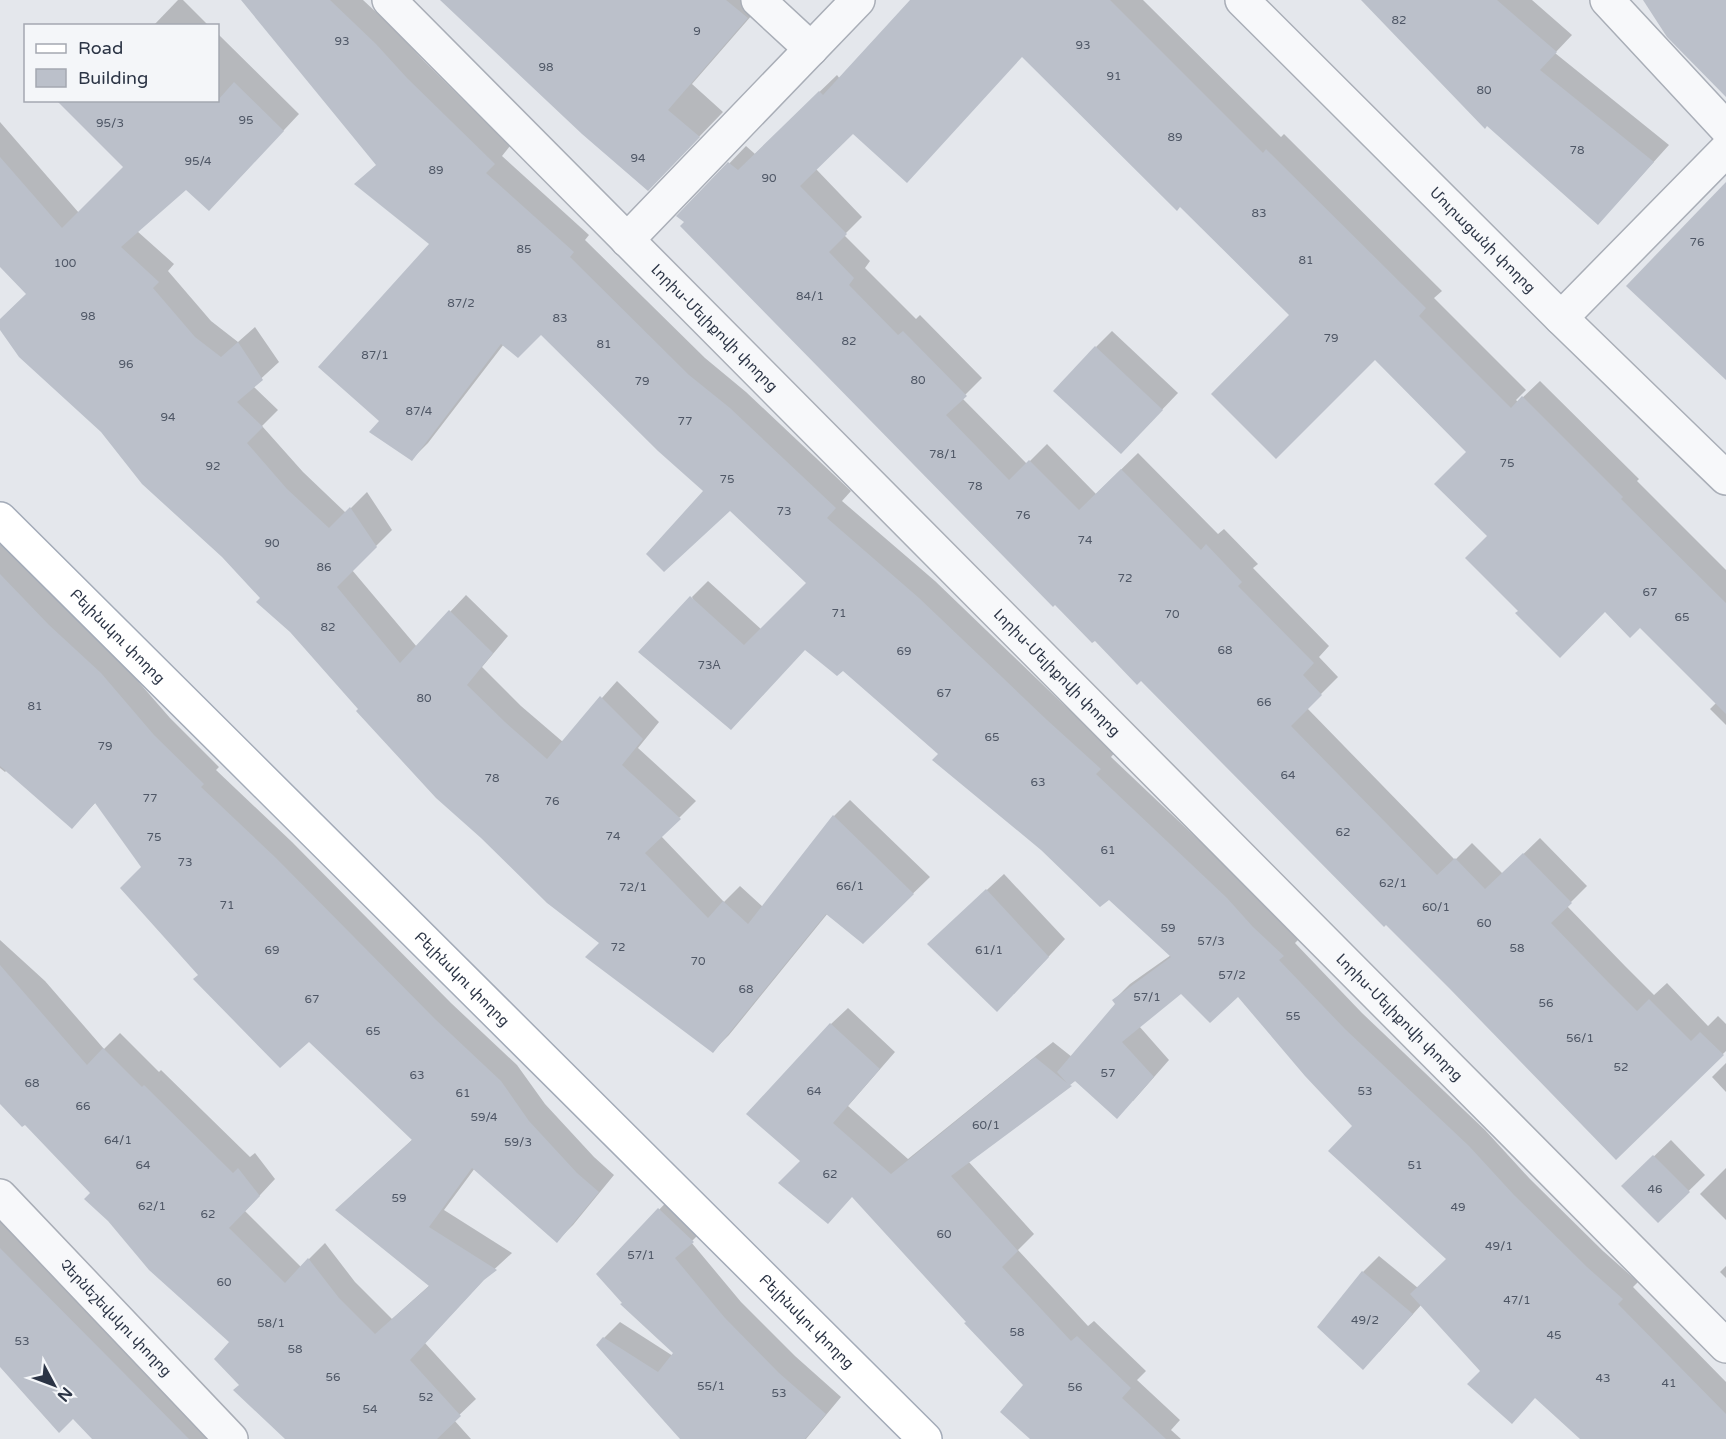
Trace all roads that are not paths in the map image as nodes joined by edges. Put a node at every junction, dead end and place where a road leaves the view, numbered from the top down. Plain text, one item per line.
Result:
1 (389, 0) edge
2 (758, 0) edge
3 (858, 0) edge
4 (1242, 0) edge
5 (1607, 0) edge
6 (811, 50) junction
7 (1726, 128) edge
8 (1726, 150) edge
9 (627, 240) junction
10 (1561, 318) junction
11 (1726, 478) edge
12 (0, 519) edge
13 (0, 1196) edge
14 (1726, 1346) edge
15 (231, 1439) edge
16 (924, 1439) edge

1 - 9 street, Լորիս-Մելիքովի փողոց
2 - 6 street
3 - 6 street
4 - 10 street, Մուրացանի փողոց
5 - 7 street
6 - 9 street
8 - 10 street
9 - 14 street, Լորիս-Մելիքովի փողոց
10 - 11 street, Մուրացանի փողոց
12 - 16 main road, Բելինսկու փողոց
13 - 15 street, Չերնեշեվսկու փողոց

